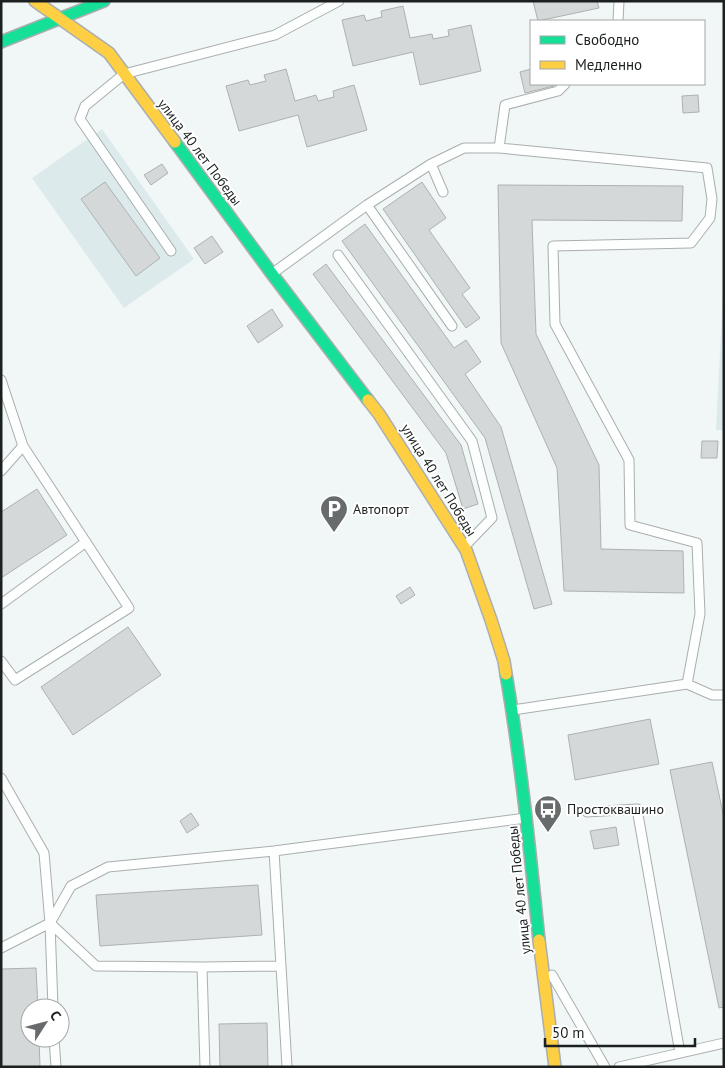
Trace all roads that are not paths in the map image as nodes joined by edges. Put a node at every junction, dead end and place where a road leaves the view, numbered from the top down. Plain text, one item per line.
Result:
1 (34, 1) edge
2 (104, 1) edge
3 (339, 1) edge
4 (619, 1) edge
5 (59, 19) junction
6 (618, 20) edge
7 (1, 42) edge
8 (124, 74) junction
9 (564, 85) edge
10 (500, 148) junction
11 (431, 164) junction
12 (443, 192) dead end
13 (367, 205) junction
14 (172, 251) dead end
15 (338, 255) dead end
16 (272, 274) junction
17 (452, 326) dead end
18 (1, 380) edge
19 (24, 446) junction
20 (1, 471) edge
21 (86, 542) junction
22 (464, 547) junction
23 (1, 604) edge
24 (1, 661) edge
25 (687, 684) junction
26 (724, 695) edge
27 (512, 710) junction
28 (1, 778) edge
29 (587, 812) dead end
30 (526, 818) junction
31 (274, 851) junction
32 (50, 923) junction
33 (1, 948) edge
34 (541, 955) junction
35 (281, 966) junction
36 (202, 967) junction
37 (53, 998) edge
38 (724, 1043) edge
39 (55, 1048) edge
40 (680, 1053) junction
41 (56, 1067) edge
42 (205, 1067) edge
43 (287, 1067) edge
44 (555, 1067) edge
45 (605, 1067) edge
46 (619, 1067) edge

1 - 5 street, улица 40 лет Победы
2 - 5 street
3 - 8 lane
4 - 6 lane
5 - 7 street
5 - 8 street, улица 40 лет Победы
8 - 14 lane
8 - 16 street, улица 40 лет Победы
9 - 10 lane
10 - 11 lane
10 - 25 lane
11 - 12 lane
11 - 13 lane
13 - 16 lane
13 - 17 lane
15 - 22 lane
16 - 22 street, улица 40 лет Победы
18 - 19 lane
19 - 20 lane
19 - 21 lane
21 - 23 lane
21 - 24 lane
22 - 27 street, улица 40 лет Победы
25 - 26 lane
25 - 27 lane
27 - 30 street, улица 40 лет Победы
28 - 32 lane
29 - 40 lane
30 - 31 lane
30 - 34 street, улица 40 лет Победы
31 - 32 lane
31 - 35 lane
32 - 33 lane
32 - 36 lane
32 - 37 lane
34 - 44 street, улица 40 лет Победы
34 - 45 lane
35 - 36 lane
35 - 43 lane
36 - 42 lane
38 - 40 lane
39 - 41 lane
40 - 46 lane

